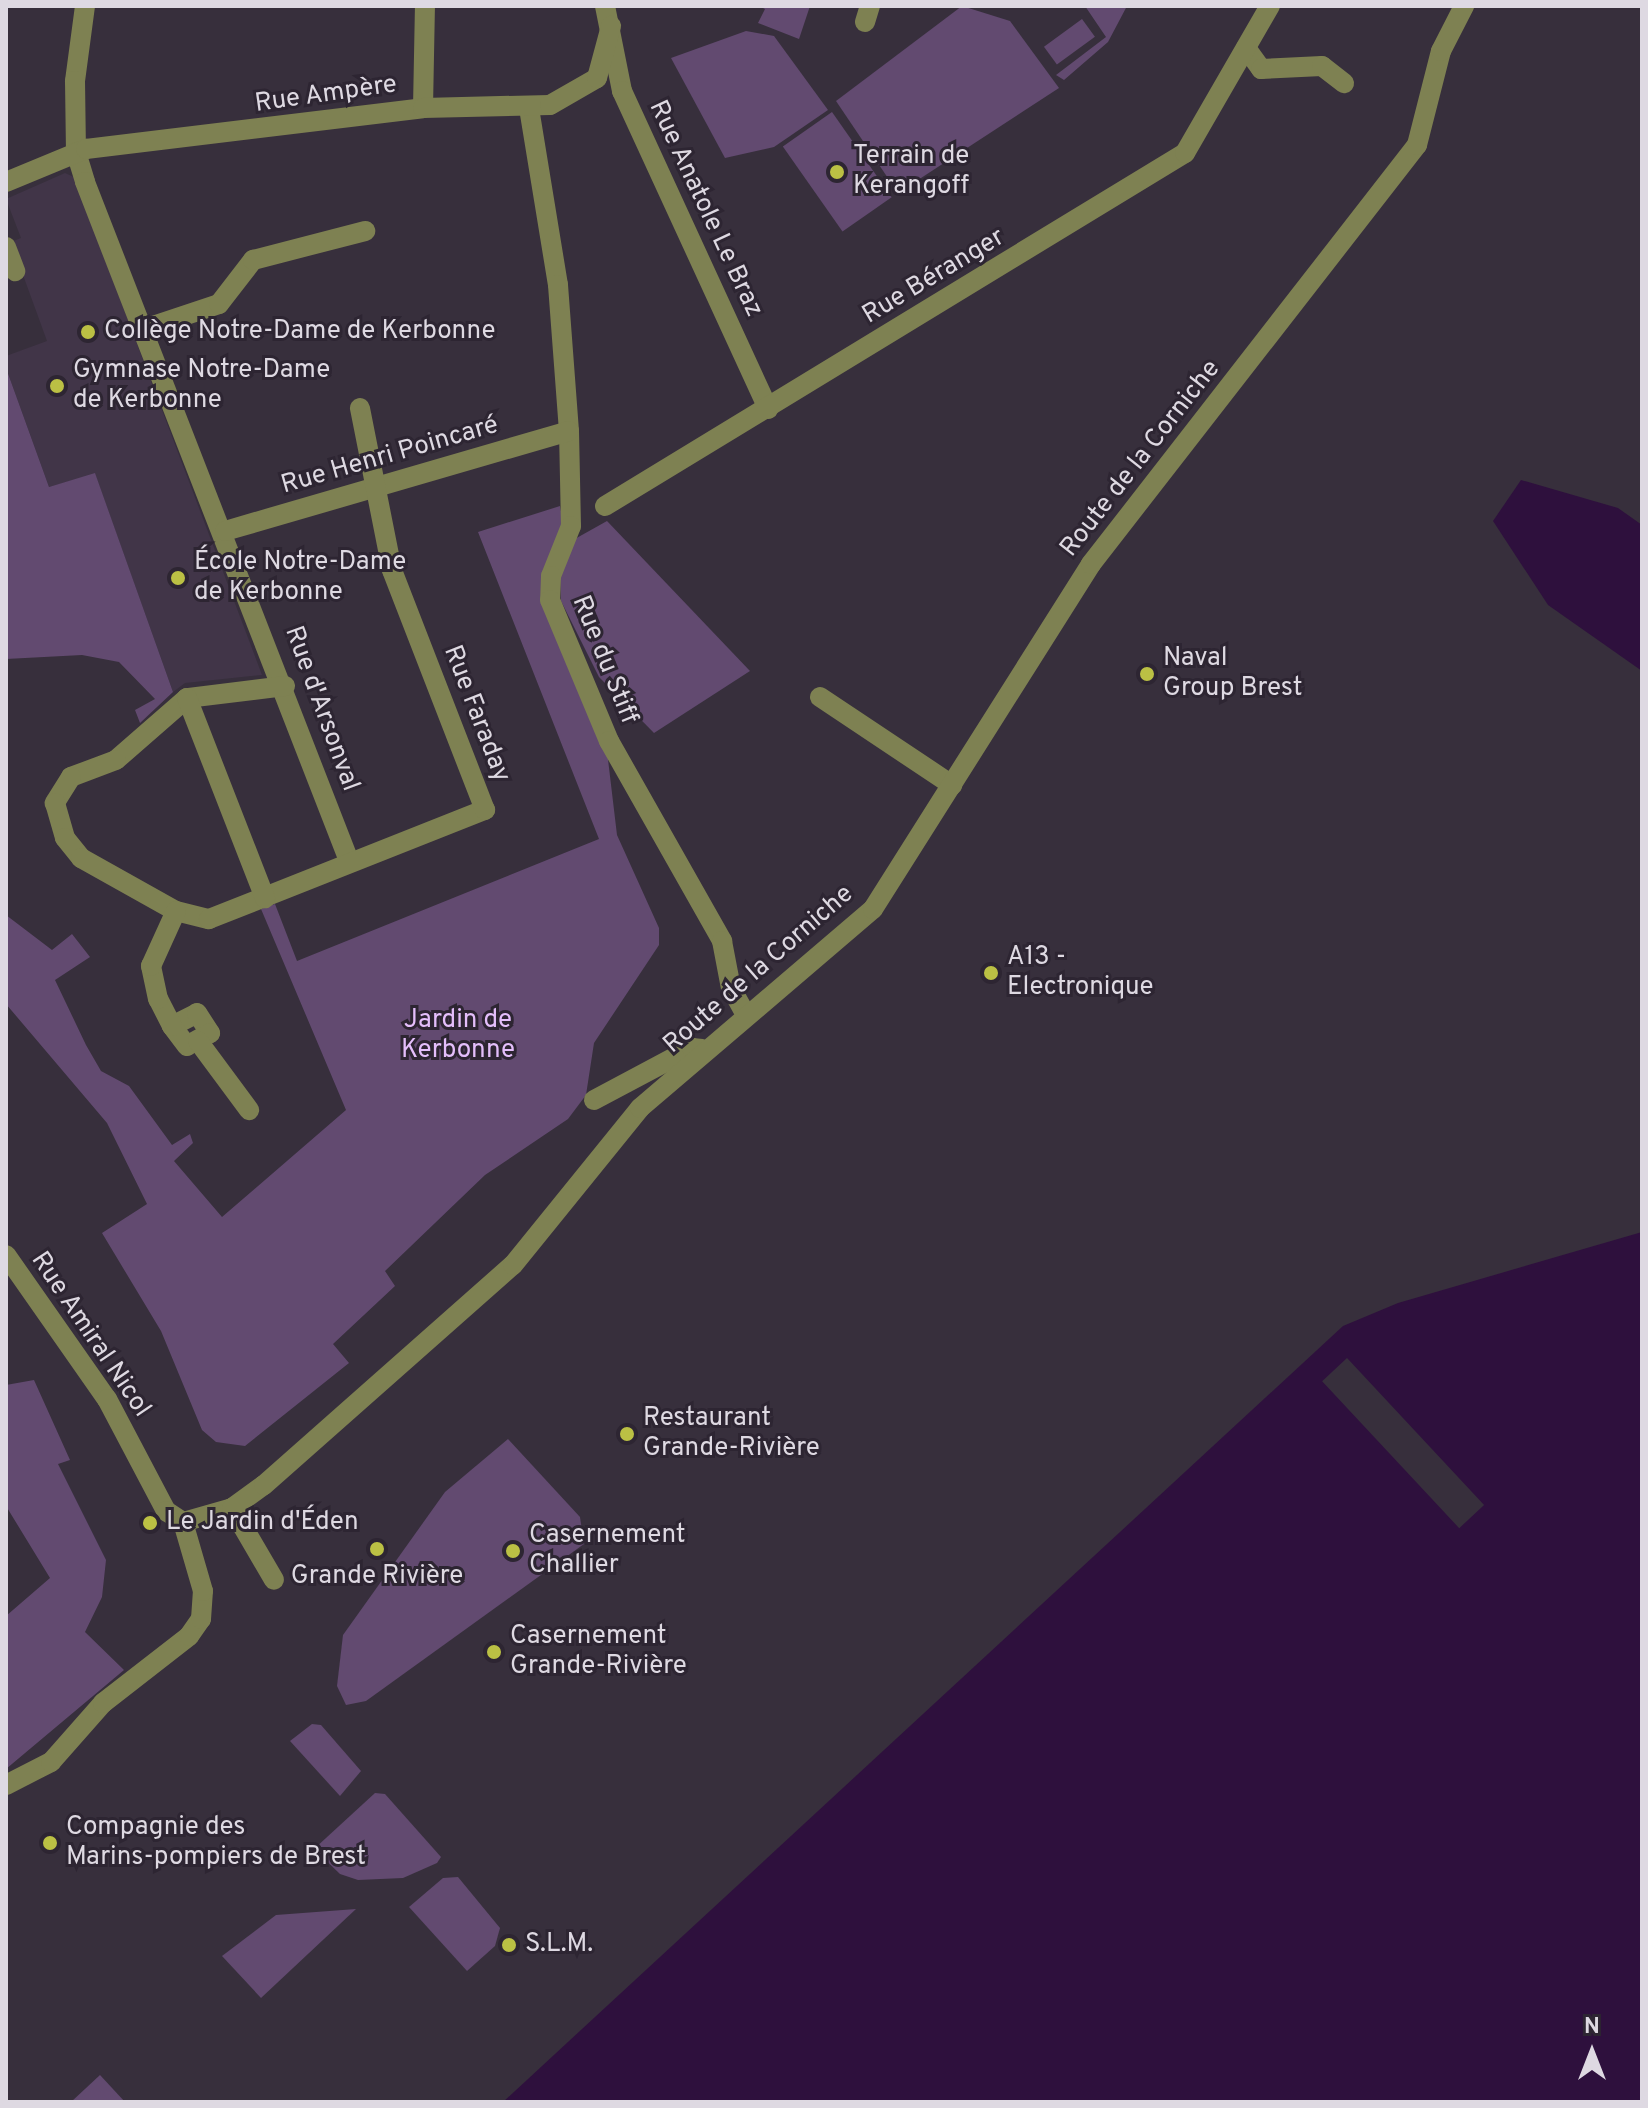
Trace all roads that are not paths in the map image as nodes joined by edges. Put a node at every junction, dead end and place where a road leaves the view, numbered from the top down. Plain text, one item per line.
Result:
1 (85, 6) edge
2 (425, 6) edge
3 (1270, 6) edge
4 (1459, 8) edge
5 (608, 12) edge
6 (1246, 48) junction
7 (1344, 83) dead end
8 (423, 108) junction
9 (529, 108) junction
10 (76, 152) junction
11 (6, 182) edge
12 (365, 231) dead end
13 (6, 247) edge
14 (15, 271) dead end
15 (144, 329) junction
16 (360, 408) dead end
17 (768, 409) junction
18 (569, 431) junction
19 (377, 486) junction
20 (605, 506) dead end
21 (225, 531) junction
22 (285, 686) junction
23 (820, 697) dead end
24 (187, 698) junction
25 (952, 785) junction
26 (349, 861) junction
27 (265, 898) junction
28 (176, 911) junction
29 (745, 1013) junction
30 (706, 1049) junction
31 (594, 1100) dead end
32 (249, 1110) dead end
33 (6, 1255) edge
34 (232, 1508) junction
35 (183, 1522) junction
36 (274, 1580) dead end
37 (6, 1785) edge

1 - 10 street
2 - 8 street
3 - 6 street, Rue Béranger
4 - 25 street, Route de la Corniche
5 - 9 street, Rue Ampère
5 - 17 street, Rue Anatole Le Braz
6 - 7 street
6 - 17 street, Rue Béranger
8 - 9 street, Rue Ampère
8 - 10 street, Rue Ampère
9 - 18 street, Rue du Stiff
10 - 11 street, Rue Ampère
10 - 15 street, Rue d'Arsonval
12 - 15 street
13 - 14 street
15 - 21 street, Rue d'Arsonval
16 - 19 street, Rue Faraday
17 - 20 street, Rue Béranger
18 - 19 street, Rue Henri Poincaré
18 - 29 street, Rue du Stiff
19 - 21 street, Rue Henri Poincaré
19 - 26 street, Rue Faraday
21 - 22 street, Rue d'Arsonval
22 - 24 street
22 - 26 street, Rue d'Arsonval
23 - 25 street
24 - 27 street
24 - 28 street
25 - 29 street, Route de la Corniche
26 - 27 street, Rue Faraday
27 - 28 street, Rue Faraday
28 - 32 street
29 - 30 street, Route de la Corniche
30 - 31 street
30 - 34 street, Route de la Corniche
33 - 35 street, Rue Amiral Nicol
34 - 35 street, Route de la Corniche
34 - 36 street
35 - 37 street

